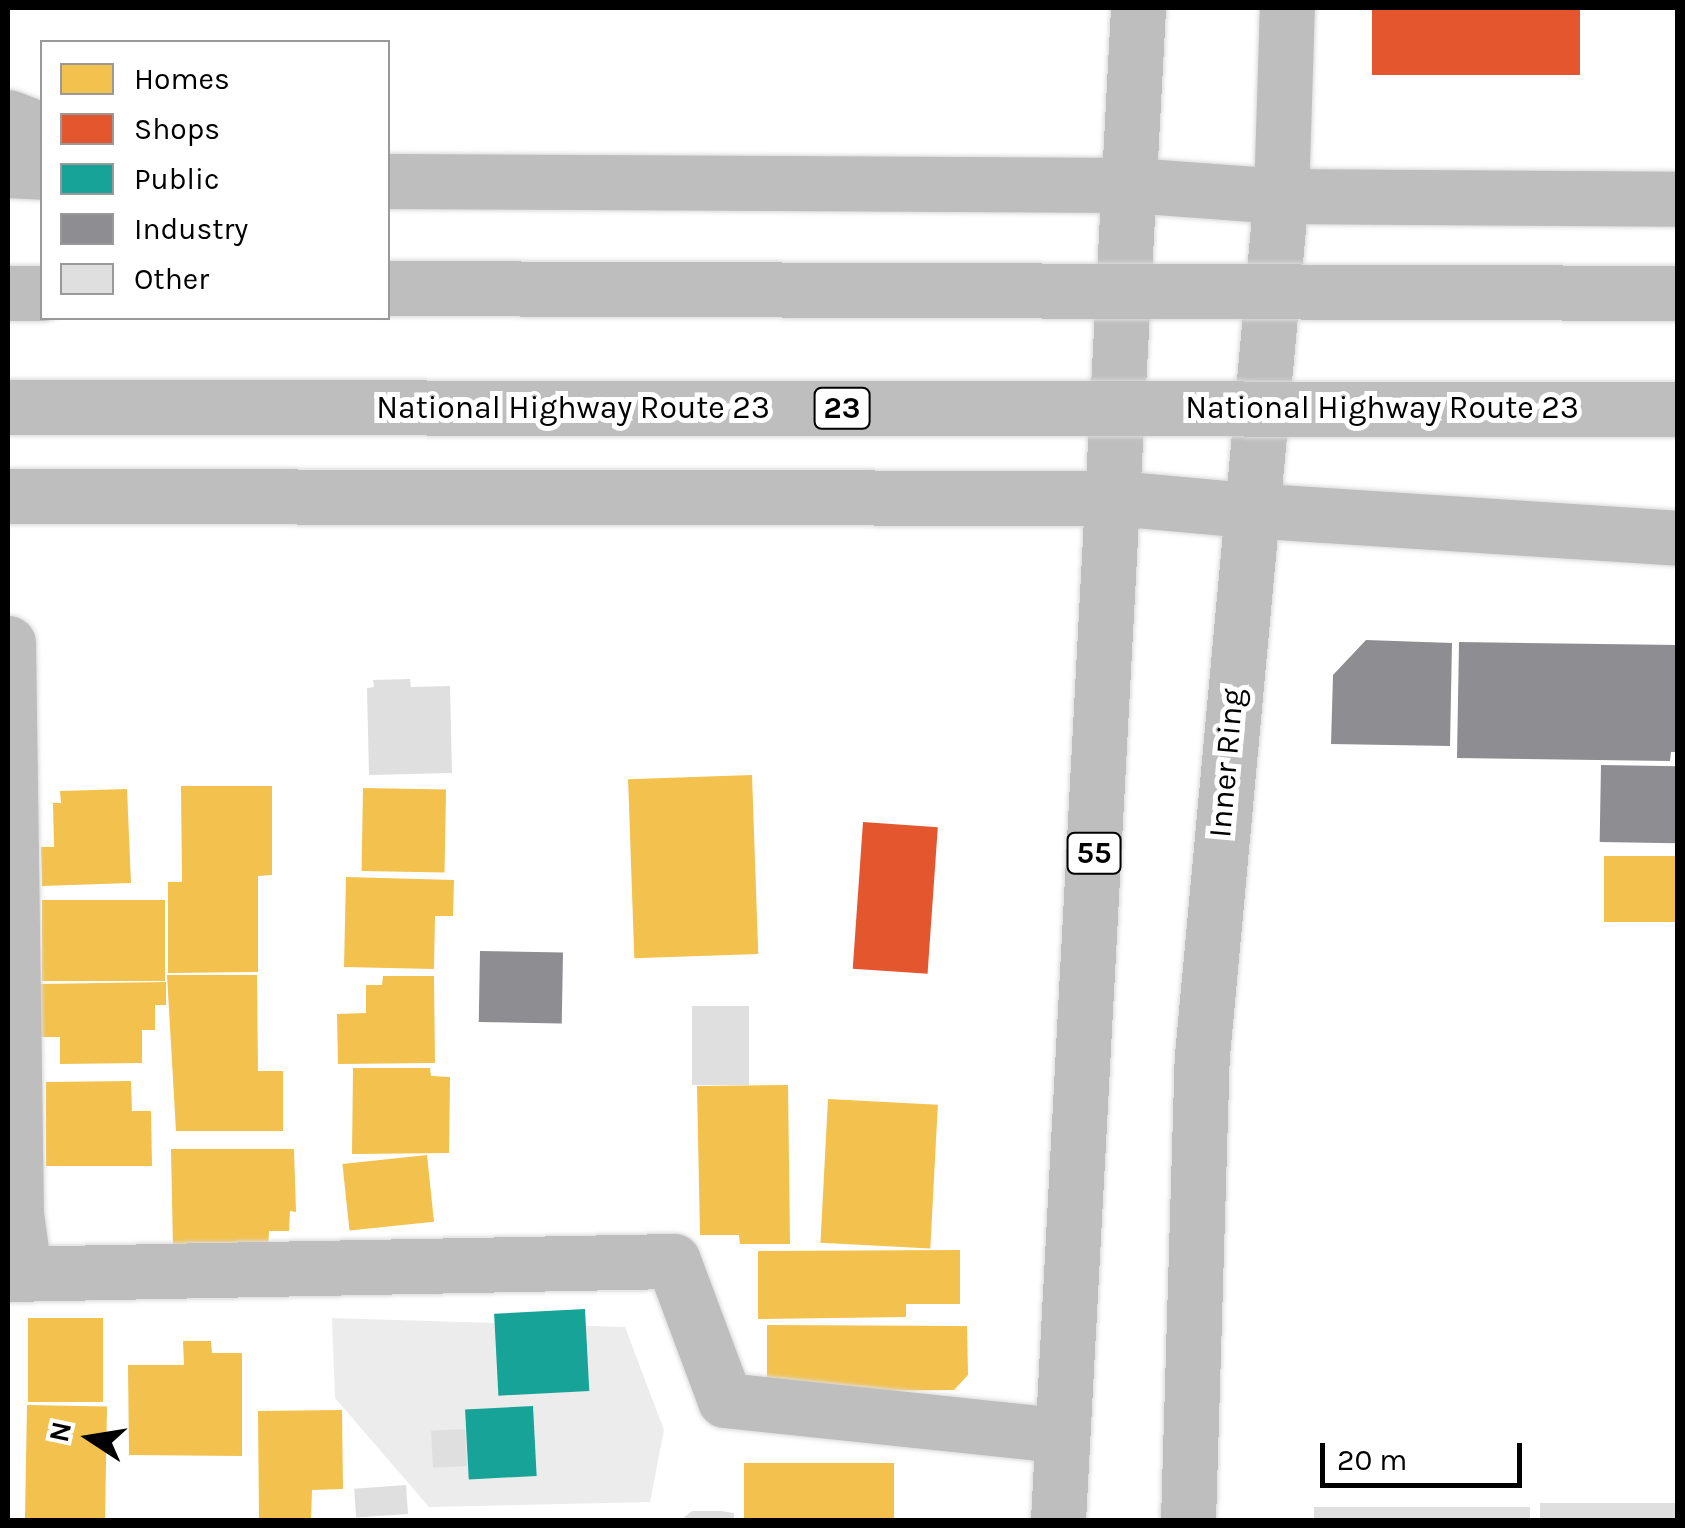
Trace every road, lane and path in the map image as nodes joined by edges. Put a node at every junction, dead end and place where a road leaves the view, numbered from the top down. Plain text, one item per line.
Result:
1 (1138, 8) edge
2 (1287, 8) edge
3 (8, 117) edge
4 (40, 129) edge
5 (8, 170) edge
6 (40, 172) edge
7 (390, 181) edge
8 (1131, 185) junction
9 (1281, 196) junction
10 (1678, 199) edge
11 (390, 288) edge
12 (1678, 292) edge
13 (40, 293) edge
14 (8, 294) edge
15 (8, 407) edge
16 (1678, 409) edge
17 (8, 496) edge
18 (1115, 498) junction
19 (1248, 510) junction
20 (1678, 538) edge
21 (8, 642) edge
22 (16, 1273) edge
23 (1059, 1436) junction
24 (1058, 1520) edge
25 (1188, 1520) edge

1 - 8 main road
2 - 9 main road, Inner Ring
3 - 4 main road
5 - 6 main road
7 - 8 main road
8 - 9 main road
8 - 18 main road, 55
9 - 10 main road
9 - 19 main road, Inner Ring
11 - 12 main road, bridge
13 - 14 main road
15 - 16 main road, National Highway Route 23 / 23, bridge
17 - 18 main road
18 - 19 main road
18 - 23 main road, 55
19 - 20 main road
19 - 25 main road, Inner Ring
21 - 22 main road
22 - 23 main road
23 - 24 main road, 55

